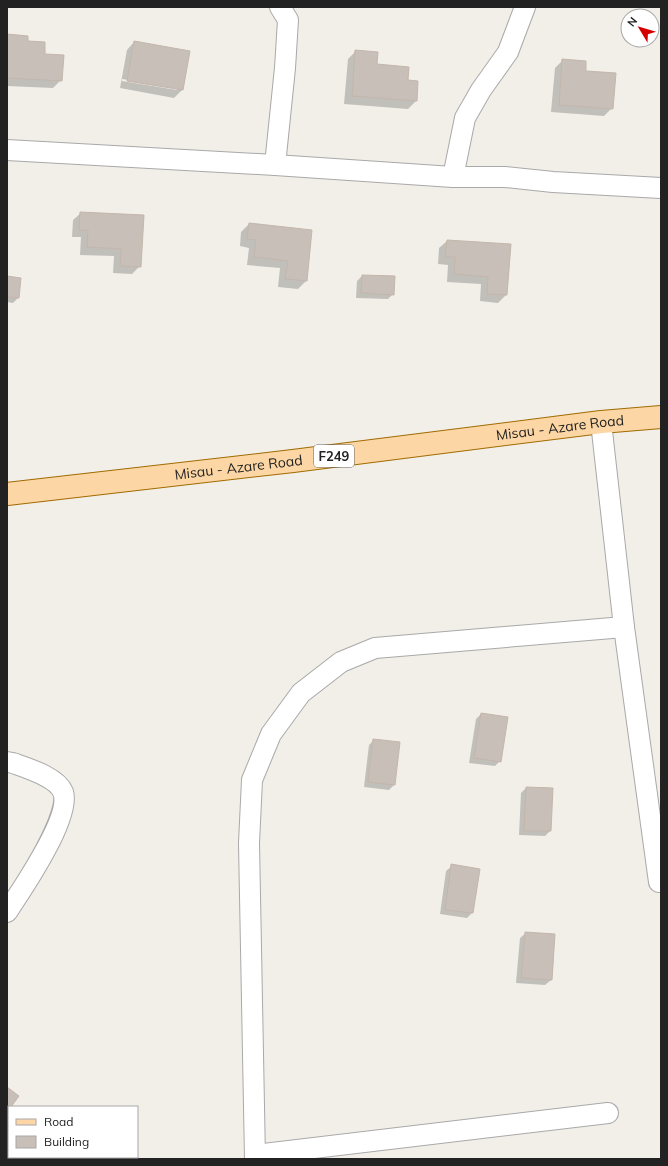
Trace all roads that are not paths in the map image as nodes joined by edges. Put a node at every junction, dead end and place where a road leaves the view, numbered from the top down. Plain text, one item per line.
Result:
1 (280, 7) edge
2 (525, 7) edge
3 (7, 150) edge
4 (275, 165) junction
5 (453, 177) junction
6 (661, 188) edge
7 (661, 417) edge
8 (601, 422) junction
9 (7, 494) edge
10 (624, 627) junction
11 (7, 762) edge
12 (658, 882) dead end
13 (7, 912) edge
14 (608, 1113) dead end
15 (255, 1157) edge

1 - 4 street
2 - 5 street
3 - 4 street
4 - 5 street
5 - 6 street
7 - 8 main road, Misau - Azare Road / F249
8 - 9 main road, Misau - Azare Road / F249
8 - 10 street
10 - 12 street
10 - 15 street
11 - 13 street
14 - 15 street

